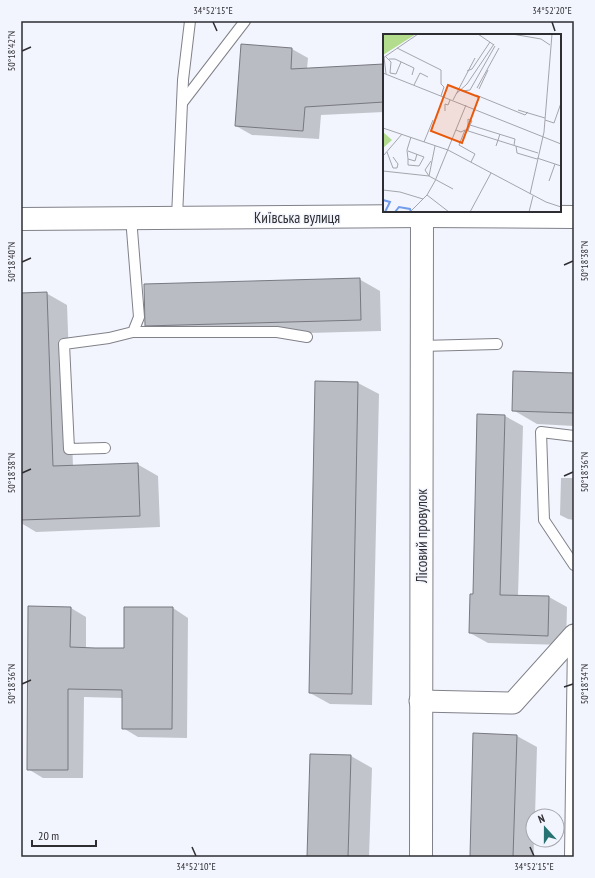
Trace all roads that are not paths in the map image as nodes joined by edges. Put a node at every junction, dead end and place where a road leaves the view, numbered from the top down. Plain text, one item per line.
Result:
1 (190, 21) edge
2 (245, 21) edge
3 (182, 103) junction
4 (574, 216) edge
5 (177, 217) junction
6 (21, 219) edge
7 (422, 222) junction
8 (132, 230) junction
9 (574, 230) edge
10 (21, 231) edge
11 (133, 332) junction
12 (307, 337) dead end
13 (497, 344) dead end
14 (421, 346) junction
15 (574, 436) edge
16 (105, 448) dead end
17 (574, 565) edge
18 (573, 635) edge
19 (420, 701) junction
20 (420, 857) edge
21 (570, 857) edge

1 - 3 lane
2 - 3 lane
3 - 5 lane
4 - 7 main road, Київська вулиця
5 - 6 main road, Київська вулиця
5 - 7 main road, Київська вулиця
7 - 8 main road, Київська вулиця
7 - 9 main road, Київська вулиця
7 - 14 main road, Лісовий провулок
8 - 10 main road, Київська вулиця
8 - 11 lane
11 - 12 lane
11 - 16 lane
13 - 14 lane
14 - 19 main road, Лісовий провулок
15 - 17 lane
18 - 19 street
18 - 21 lane
19 - 20 main road, Лісовий провулок

